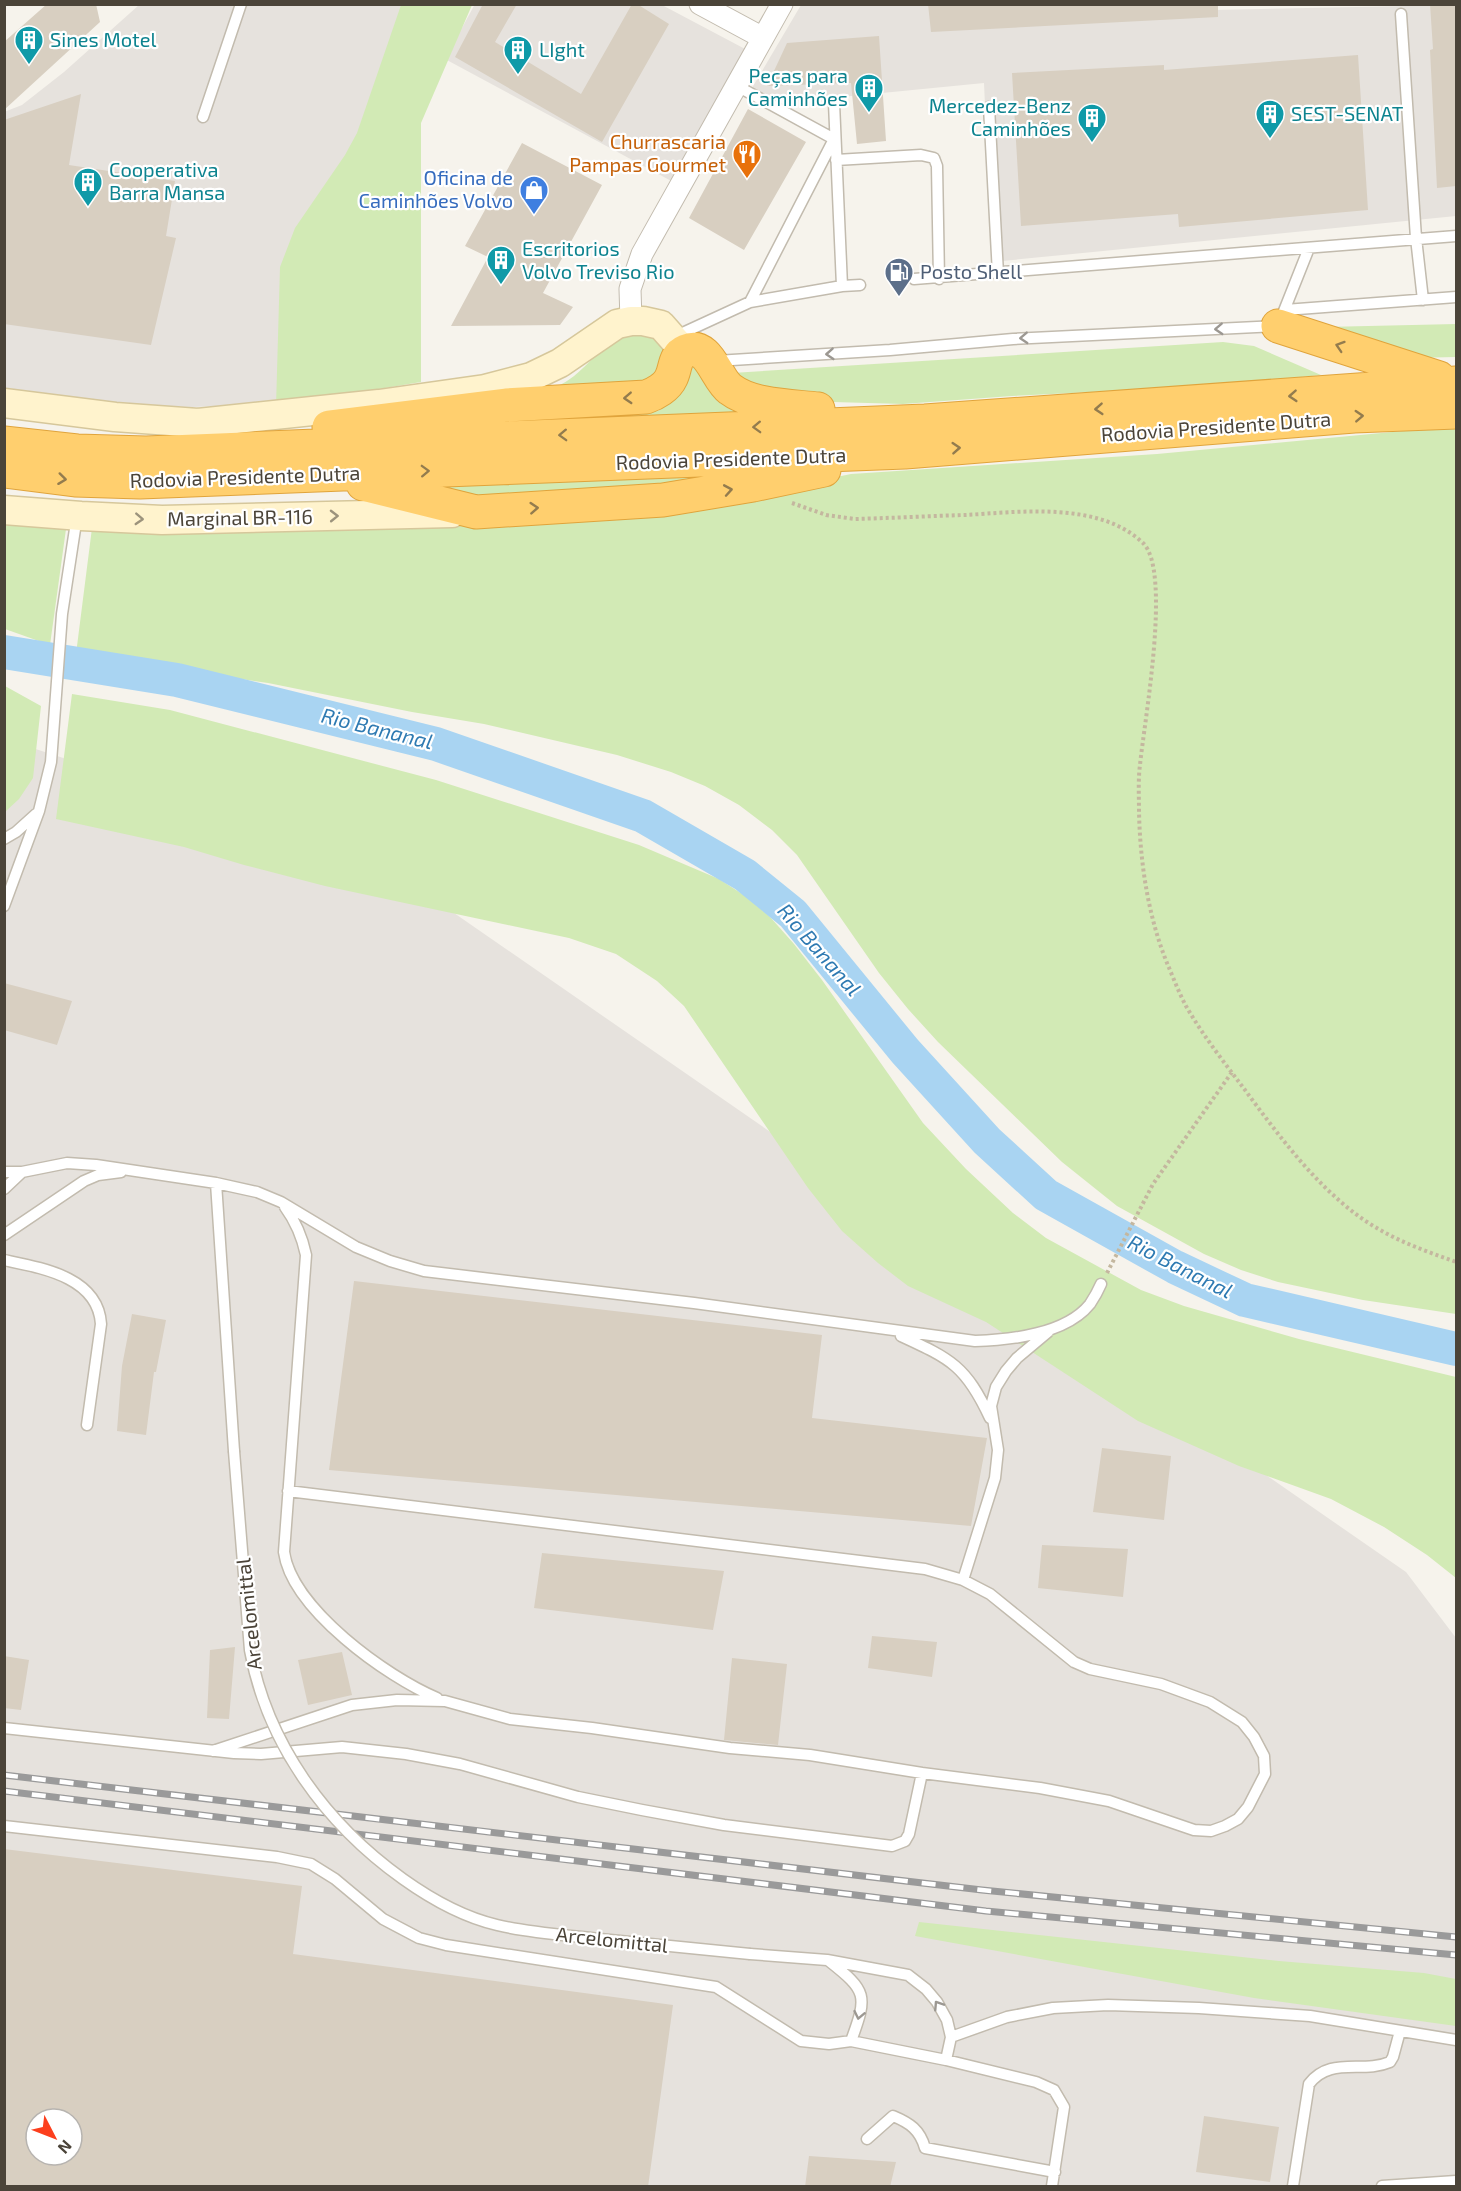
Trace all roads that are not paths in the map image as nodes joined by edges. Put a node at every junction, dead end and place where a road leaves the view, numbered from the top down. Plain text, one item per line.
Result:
1 (241, 4) edge
2 (700, 4) edge
3 (782, 4) edge
4 (1401, 15) dead end
5 (763, 38) junction
6 (737, 86) junction
7 (834, 103) dead end
8 (989, 107) dead end
9 (203, 117) dead end
10 (834, 139) junction
11 (836, 160) junction
12 (1456, 236) edge
13 (1416, 238) junction
14 (1310, 248) junction
15 (998, 274) junction
16 (914, 279) dead end
17 (939, 279) junction
18 (860, 285) dead end
19 (842, 286) junction
20 (1456, 297) edge
21 (1423, 300) junction
22 (750, 302) junction
23 (1282, 318) junction
24 (630, 321) junction
25 (690, 350) junction
26 (1456, 393) edge
27 (4, 403) edge
28 (925, 420) junction
29 (4, 443) edge
30 (233, 449) junction
31 (905, 452) junction
32 (4, 471) edge
33 (327, 474) junction
34 (4, 510) edge
35 (476, 512) junction
36 (79, 516) junction
37 (39, 811) junction
38 (4, 838) edge
39 (4, 906) edge
40 (130, 1170) junction
41 (4, 1172) edge
42 (22, 1172) junction
43 (216, 1183) junction
44 (4, 1189) edge
45 (281, 1203) junction
46 (4, 1235) edge
47 (4, 1260) edge
48 (1101, 1284) road end
49 (1050, 1329) junction
50 (890, 1331) junction
51 (87, 1425) dead end
52 (993, 1426) junction
53 (288, 1491) junction
54 (963, 1580) junction
55 (445, 1701) junction
56 (4, 1728) edge
57 (213, 1751) junction
58 (922, 1773) junction
59 (4, 1826) edge
60 (827, 1960) junction
61 (1400, 2031) junction
62 (951, 2037) junction
63 (1456, 2040) edge
64 (851, 2041) junction
65 (946, 2060) junction
66 (867, 2139) dead end
67 (1055, 2172) junction
68 (1456, 2181) edge
69 (1052, 2187) edge
70 (1293, 2187) edge
71 (1382, 2187) edge

1 - 9 lane
2 - 5 street
3 - 5 street
4 - 13 lane
5 - 6 street
6 - 10 lane
6 - 24 street
7 - 10 lane
8 - 15 lane
10 - 11 lane
10 - 22 lane
11 - 17 lane
11 - 19 lane
12 - 13 lane
13 - 14 lane
13 - 21 lane
14 - 15 lane
14 - 23 lane
15 - 17 lane
16 - 17 lane
18 - 19 lane
19 - 22 lane
20 - 21 lane
21 - 23 lane
22 - 25 lane
23 -> 25 lane
26 -> 23 highway
24 - 25 main road
24 - 27 main road
25 - 28 highway
25 -> 30 highway
26 -> 28 highway, Rodovia Presidente Dutra
31 -> 26 highway, Rodovia Presidente Dutra
28 -> 30 highway, Rodovia Presidente Dutra
29 - 30 highway, Rodovia Presidente Dutra
33 -> 31 highway, Rodovia Presidente Dutra
35 -> 31 highway
32 -> 33 highway, Rodovia Presidente Dutra
33 - 35 highway
34 - 36 main road, Marginal BR-116
36 -> 35 main road, Marginal BR-116
36 - 37 lane
37 - 38 lane
37 - 39 lane
40 - 42 lane
40 - 43 lane
40 - 46 lane
41 - 42 lane
42 - 44 lane
43 - 45 lane
43 - 60 lane, Arcelomittal, bridge
45 - 50 lane
45 - 53 lane
47 - 51 lane
48 - 49 lane
49 - 50 lane
49 - 52 lane
50 - 52 lane
52 - 54 lane
53 - 54 lane
53 - 55 lane
54 - 58 lane
55 - 57 lane
55 - 58 lane
56 - 57 lane
57 - 58 lane
59 - 64 lane, Arcelomittal
62 -> 60 lane, Arcelomittal
60 -> 64 lane
61 - 62 lane
61 - 63 lane
61 - 70 lane
62 - 65 lane
64 - 65 lane, Arcelomittal
65 - 67 lane, Arcelomittal
66 - 67 lane
67 - 69 lane, Arcelomittal
68 - 71 lane

